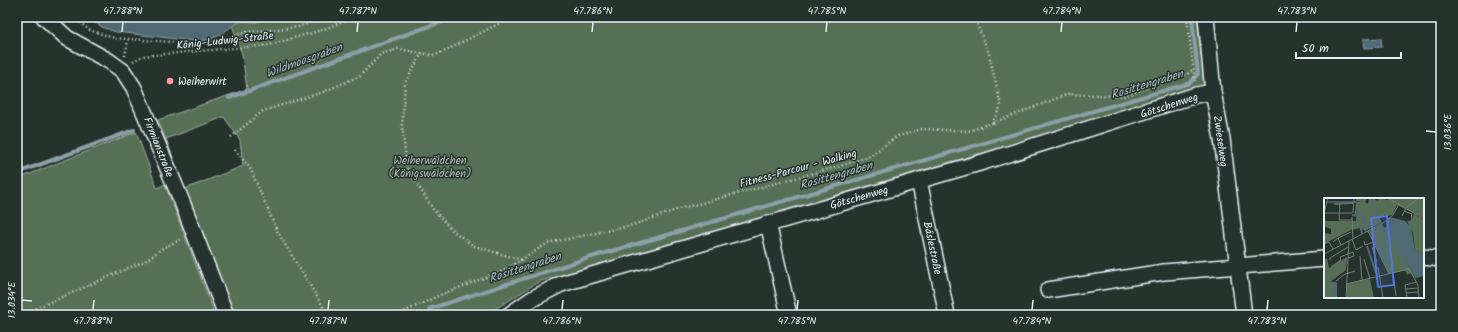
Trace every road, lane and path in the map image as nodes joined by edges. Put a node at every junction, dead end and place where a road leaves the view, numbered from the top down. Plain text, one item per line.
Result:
1 (44, 17) edge
2 (74, 17) edge
3 (327, 17) edge
4 (355, 17) edge
5 (512, 17) edge
6 (974, 17) edge
7 (1014, 17) edge
8 (1058, 17) edge
9 (1187, 17) edge
10 (1206, 17) edge
11 (422, 53) junction
12 (1194, 69) junction
13 (122, 71) junction
14 (1195, 84) dead end
15 (1214, 92) junction
16 (992, 123) junction
17 (231, 137) dead end
18 (235, 150) dead end
19 (918, 180) junction
20 (768, 223) junction
21 (194, 232) junction
22 (1424, 257) edge
23 (1324, 259) edge
24 (1441, 259) edge
25 (522, 260) junction
26 (1237, 265) junction
27 (1048, 290) dead end
28 (21, 315) edge
29 (226, 315) edge
30 (328, 315) edge
31 (397, 315) edge
32 (510, 315) edge
33 (790, 315) edge
34 (947, 315) edge
35 (1244, 315) edge

1 - 13 street, Firmianstraße
2 - 3 path
4 - 13 path, König-Ludwig-Straße
5 - 11 path
6 - 16 path
7 - 8 path
9 - 12 path
10 - 15 street, Zwieselweg
11 - 17 path
11 - 25 path
12 - 14 path
12 - 16 path, Fitness-Parcour - Walking
13 - 21 street, Firmianstraße
15 - 19 street, Götschenweg
15 - 26 street, Zwieselweg
16 - 25 path, Fitness-Parcour - Walking
18 - 30 path
19 - 20 street, Götschenweg
19 - 34 street, Bäslestraße
20 - 32 street, Götschenweg
20 - 33 street
21 - 28 path
21 - 29 street, Firmianstraße
22 - 24 street
23 - 26 street
25 - 31 path, Fitness-Parcour - Walking
26 - 27 street
26 - 35 street, Zwieselweg

